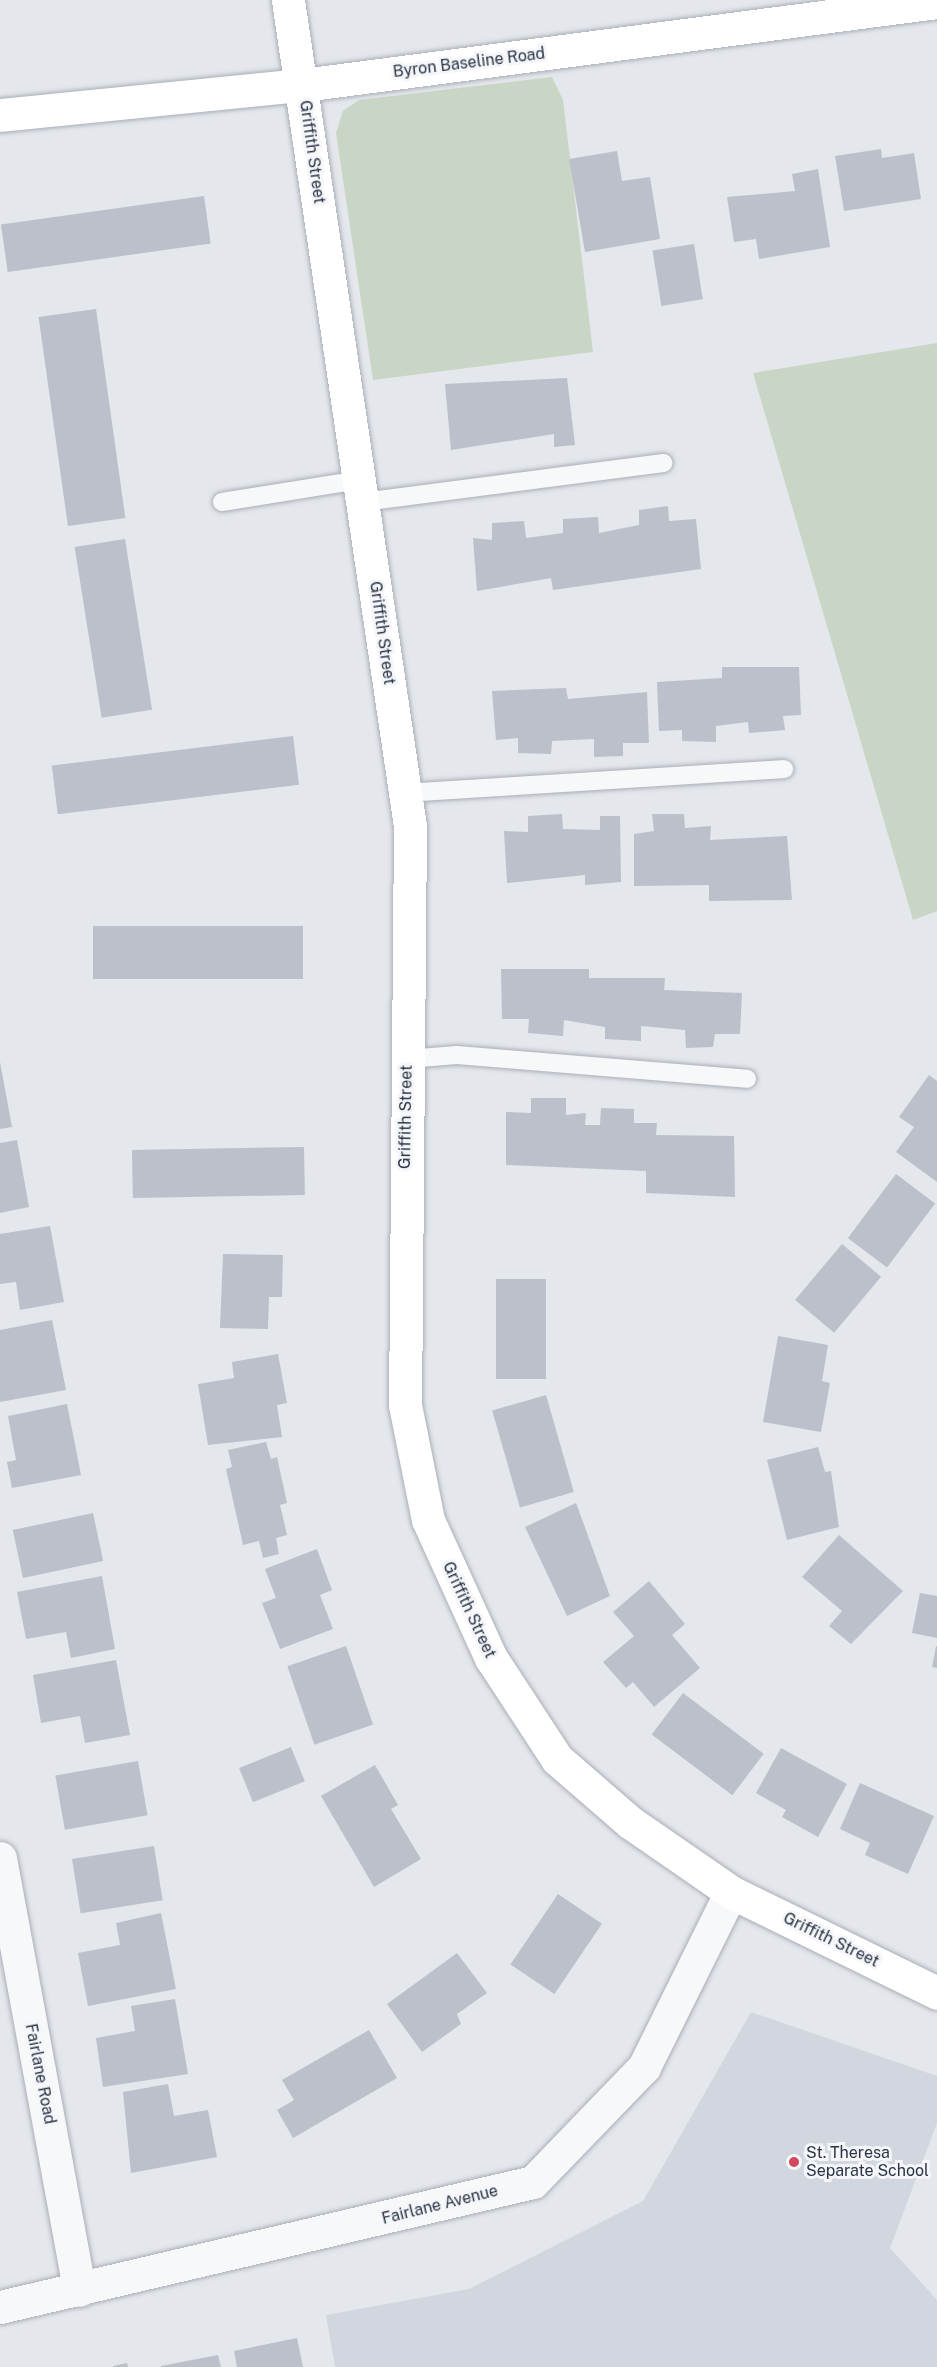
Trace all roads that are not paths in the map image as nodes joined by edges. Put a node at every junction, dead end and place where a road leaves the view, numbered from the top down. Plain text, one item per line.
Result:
1 (288, 0) edge
2 (937, 2) edge
3 (303, 85) junction
4 (0, 115) edge
5 (663, 463) dead end
6 (361, 491) junction
7 (222, 502) dead end
8 (784, 770) dead end
9 (405, 792) junction
10 (407, 1059) junction
11 (747, 1078) dead end
12 (0, 1858) edge
13 (730, 1892) junction
14 (937, 1993) edge
15 (79, 2290) junction
16 (0, 2307) edge

1 - 3 street, Griffith Street
2 - 3 street, Byron Baseline Road
3 - 4 street, Byron Baseline Road
3 - 6 street, Griffith Street
5 - 6 lane
6 - 7 lane
6 - 9 street, Griffith Street
8 - 9 lane
9 - 10 street, Griffith Street
10 - 11 lane
10 - 13 street, Griffith Street
12 - 15 street, Fairlane Road
13 - 14 street, Griffith Street
13 - 15 street, Fairlane Avenue
15 - 16 street, Fairlane Avenue

